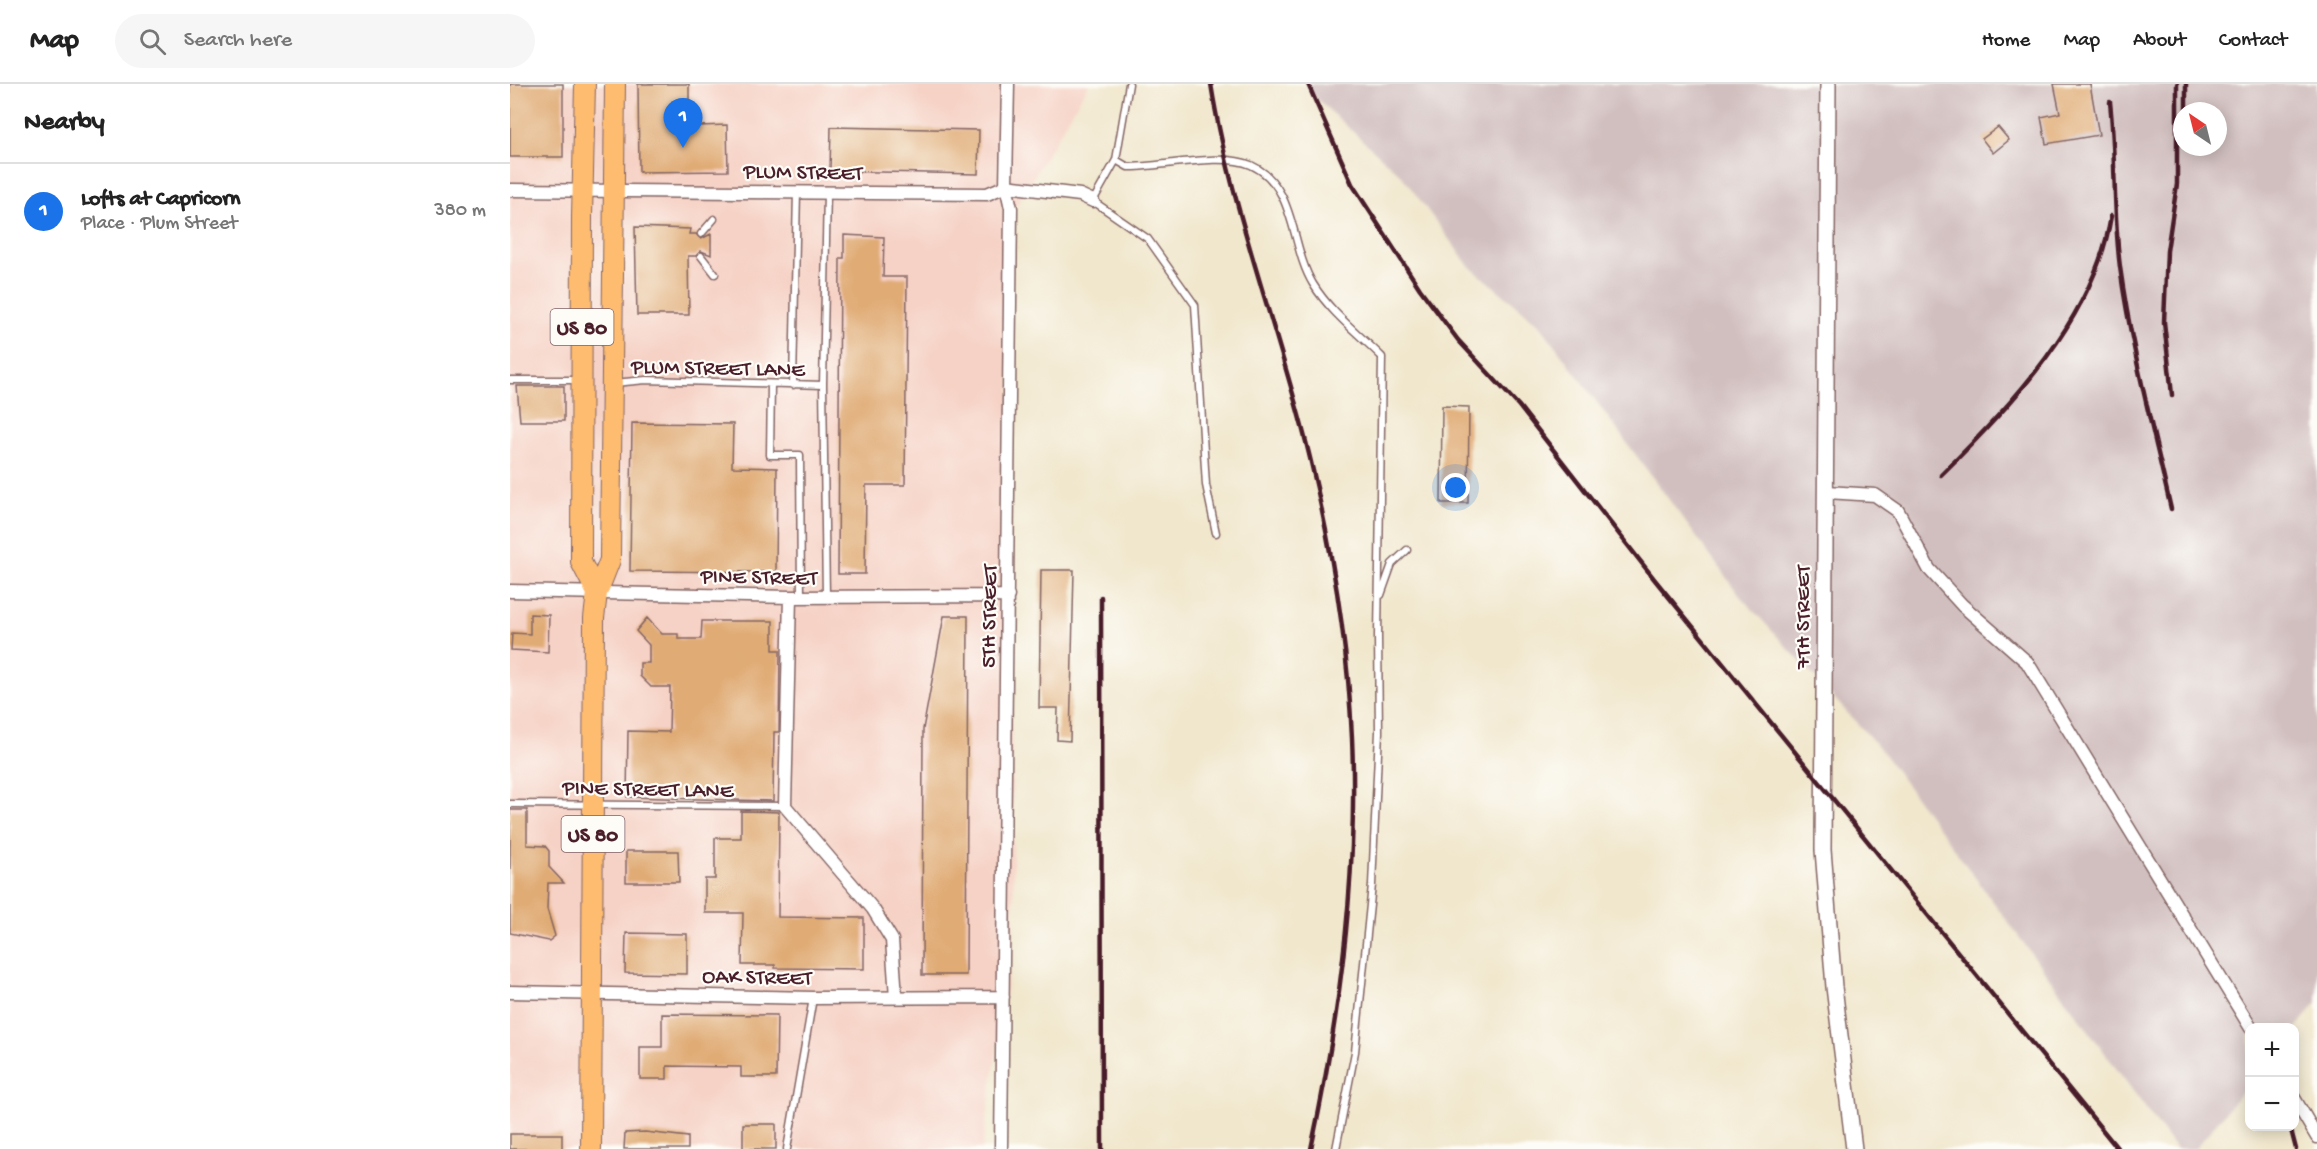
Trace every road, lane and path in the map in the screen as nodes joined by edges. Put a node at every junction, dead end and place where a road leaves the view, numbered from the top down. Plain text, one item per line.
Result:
1 (585, 84) edge
2 (615, 84) edge
3 (1008, 84) edge
4 (1129, 84) edge
5 (1828, 84) edge
6 (1116, 160) junction
7 (1006, 186) junction
8 (616, 189) junction
9 (510, 190) edge
10 (582, 190) junction
11 (797, 191) junction
12 (827, 192) junction
13 (1093, 201) junction
14 (714, 219) dead end
15 (700, 234) dead end
16 (700, 255) dead end
17 (715, 273) dead end
18 (510, 380) edge
19 (582, 380) junction
20 (612, 383) junction
21 (771, 384) junction
22 (793, 385) junction
23 (823, 385) junction
24 (1827, 492) junction
25 (1216, 533) dead end
26 (1407, 550) dead end
27 (510, 591) edge
28 (597, 593) junction
29 (1008, 596) junction
30 (795, 597) junction
31 (825, 597) junction
32 (1378, 604) junction
33 (510, 804) edge
34 (593, 805) junction
35 (785, 806) junction
36 (510, 992) edge
37 (592, 993) junction
38 (1003, 997) junction
39 (813, 998) junction
40 (896, 998) junction
41 (2248, 1023) edge
42 (2299, 1105) edge
43 (2317, 1137) edge
44 (591, 1149) edge
45 (787, 1149) edge
46 (1001, 1149) edge
47 (1336, 1149) edge
48 (1854, 1149) edge

1 - 10 main road, US 80
2 - 8 main road, US 80
3 - 7 street, 5TH STREET
4 - 6 lane
5 - 24 street, 7TH STREET
6 - 13 lane
6 - 32 lane
7 - 12 street, PLUM STREET
7 - 13 street, PLUM STREET
7 - 29 street, 5TH STREET
8 - 10 street, PLUM STREET
8 - 11 street, PLUM STREET
8 - 20 main road, US 80
9 - 10 street, PLUM STREET
10 - 19 main road, US 80
11 - 12 street, PLUM STREET
11 - 22 lane
12 - 23 lane
13 - 25 lane
14 - 15 lane
16 - 17 lane
18 - 19 lane
19 - 28 main road, US 80
20 - 21 lane, PLUM STREET LANE
20 - 28 main road, US 80
21 - 22 lane, PLUM STREET LANE
21 - 30 lane
22 - 23 lane, PLUM STREET LANE
23 - 31 lane
24 - 41 street
24 - 48 street, 7TH STREET
26 - 32 lane
27 - 28 street, PINE STREET
28 - 30 street, PINE STREET
28 - 34 main road, US 80
29 - 31 street, PINE STREET
29 - 38 street, 5TH STREET
30 - 31 street, PINE STREET
30 - 35 street
32 - 47 lane
33 - 34 lane, PINE STREET LANE
34 - 35 lane, PINE STREET LANE
34 - 37 main road, US 80
35 - 40 street
36 - 37 street, OAK STREET
37 - 39 street, OAK STREET
37 - 44 main road, US 80
38 - 40 street, OAK STREET
38 - 46 street, 5TH STREET
39 - 40 street, OAK STREET
39 - 45 lane
42 - 43 street

